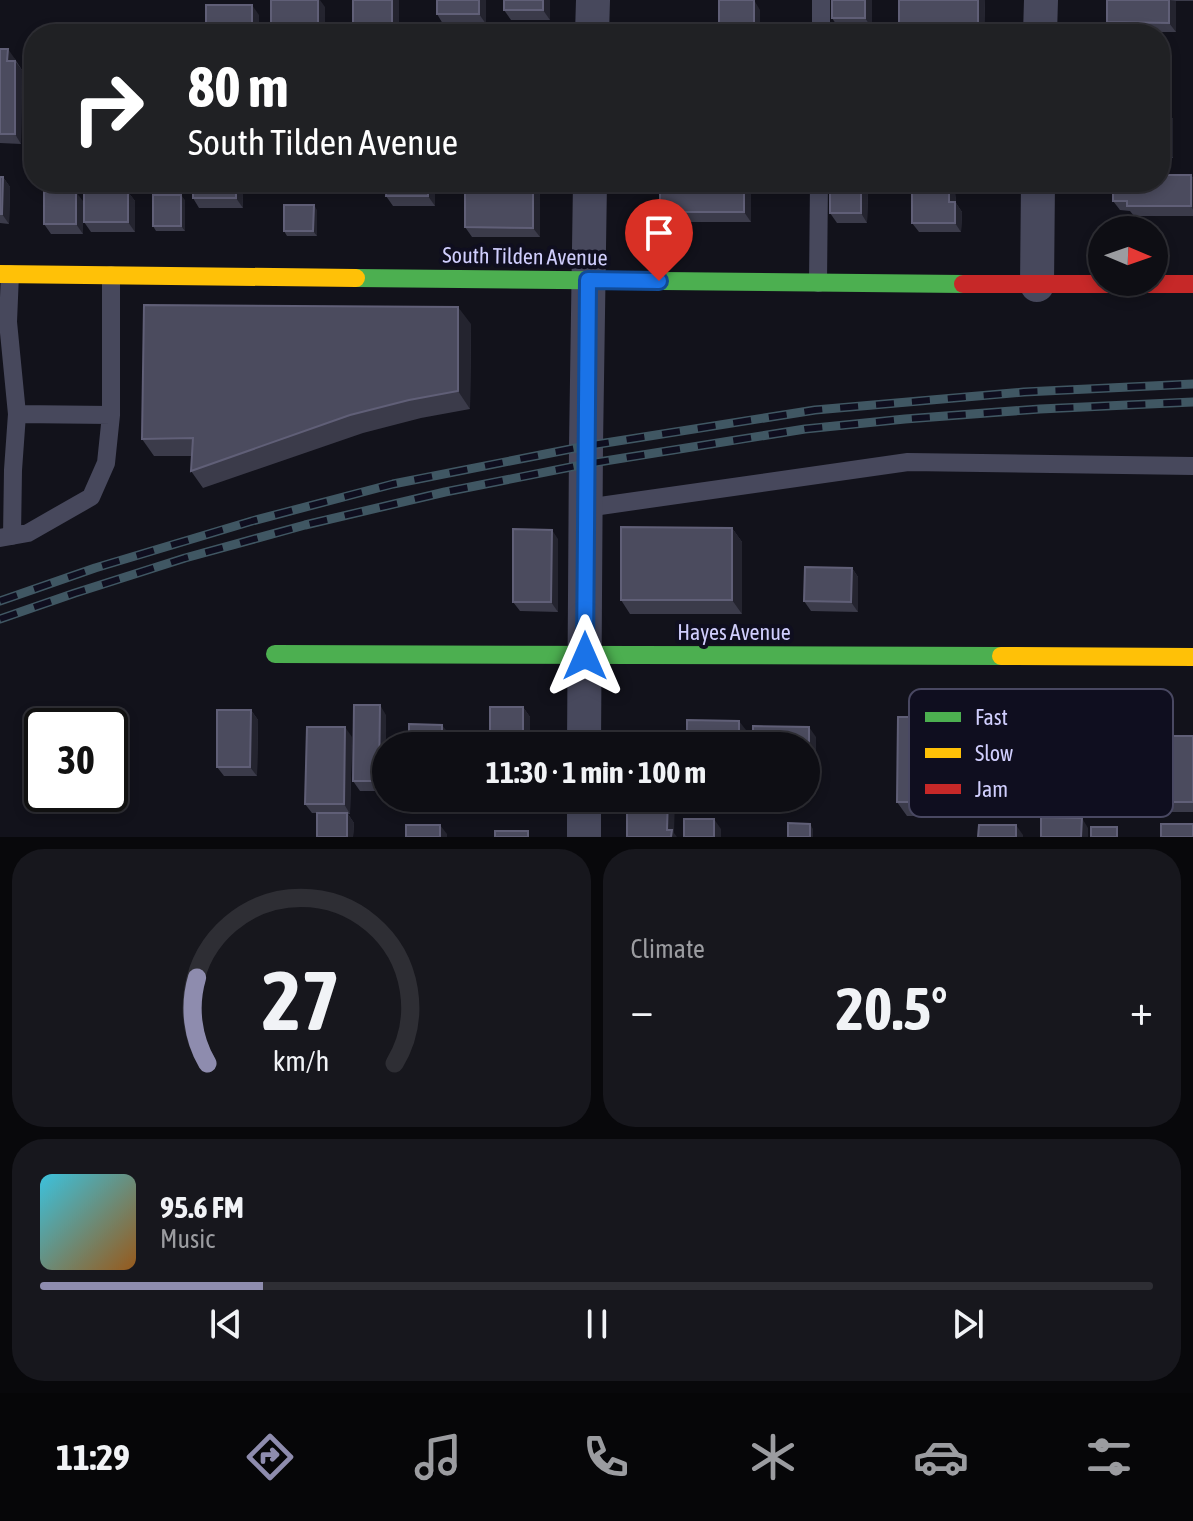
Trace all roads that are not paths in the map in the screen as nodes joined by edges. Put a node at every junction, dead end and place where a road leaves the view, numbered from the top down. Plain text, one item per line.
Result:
1 (593, 0) edge
2 (821, 0) edge
3 (1041, 0) edge
4 (592, 24) edge
5 (821, 24) edge
6 (1040, 24) edge
7 (590, 192) edge
8 (819, 192) edge
9 (1038, 192) edge
10 (5, 274) edge
11 (111, 275) junction
12 (588, 280) junction
13 (818, 283) junction
14 (1193, 284) edge
15 (1037, 285) junction
16 (6, 351) edge
17 (17, 414) junction
18 (111, 415) junction
19 (1193, 466) edge
20 (6, 470) edge
21 (586, 508) junction
22 (6, 537) edge
23 (275, 654) dead end
24 (585, 656) junction
25 (1193, 657) edge
26 (584, 732) edge
27 (584, 812) edge
28 (584, 837) edge

1 - 4 street
2 - 5 lane
3 - 6 street
7 - 12 street
8 - 13 lane
9 - 15 street
10 - 11 street, South Tilden Avenue
10 - 16 lane
11 - 12 street, South Tilden Avenue
11 - 18 lane
12 - 13 street, South Tilden Avenue
12 - 21 street
13 - 15 street, South Tilden Avenue
14 - 15 street, South Tilden Avenue
16 - 17 lane
17 - 18 lane
17 - 20 lane
18 - 22 lane
19 - 21 lane
20 - 22 lane
21 - 24 street
23 - 24 street, Hayes Avenue
24 - 25 street, Hayes Avenue
24 - 26 street
27 - 28 street

